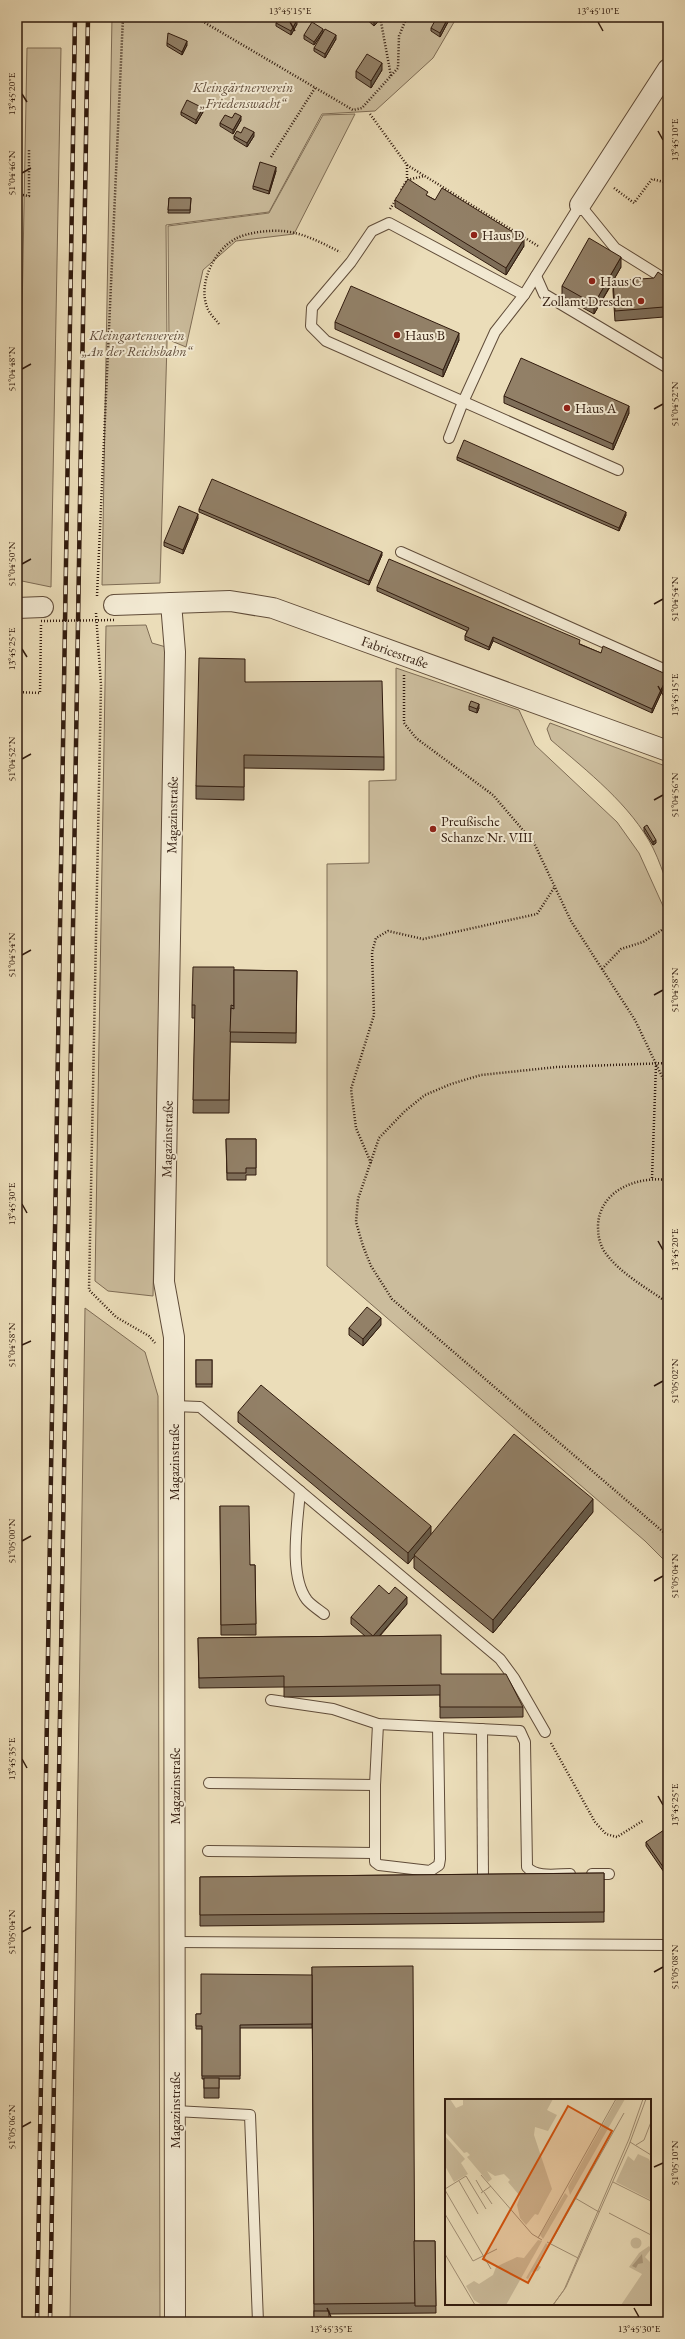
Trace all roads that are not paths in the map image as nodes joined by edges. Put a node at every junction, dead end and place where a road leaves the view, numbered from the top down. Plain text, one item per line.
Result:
1 (668, 69) edge
2 (580, 206) junction
3 (536, 276) junction
4 (668, 281) edge
5 (524, 295) junction
6 (668, 368) edge
7 (463, 402) junction
8 (449, 438) dead end
9 (618, 470) dead end
10 (401, 552) dead end
11 (171, 603) junction
12 (17, 608) edge
13 (106, 610) road end
14 (42, 614) road end
15 (668, 671) edge
16 (668, 751) edge
17 (174, 1406) junction
18 (300, 1491) junction
19 (324, 1614) dead end
20 (272, 1700) dead end
21 (378, 1724) junction
22 (438, 1727) junction
23 (482, 1729) junction
24 (545, 1732) road end
25 (208, 1783) dead end
26 (375, 1785) junction
27 (208, 1851) dead end
28 (374, 1853) junction
29 (609, 1874) dead end
30 (483, 1877) edge
31 (175, 1942) junction
32 (668, 1945) edge
33 (175, 2111) junction
34 (175, 2322) edge
35 (258, 2322) edge

1 - 2 street
2 - 3 lane
2 - 4 lane
3 - 5 lane
3 - 6 lane
5 - 7 lane
5 - 7 lane
7 - 8 lane
7 - 9 lane
10 - 15 lane
11 - 13 street, Fabricestraße
11 - 16 street, Fabricestraße
11 - 17 street, Magazinstraße
12 - 14 street
17 - 18 lane
17 - 31 street, Magazinstraße
18 - 19 lane
18 - 24 lane
20 - 21 lane
21 - 22 lane
21 - 26 lane
22 - 23 lane
22 - 28 lane
23 - 29 lane
23 - 30 lane
25 - 26 lane
26 - 28 lane
27 - 28 lane
31 - 32 lane
31 - 33 street, Magazinstraße
33 - 34 street, Magazinstraße
33 - 35 lane

